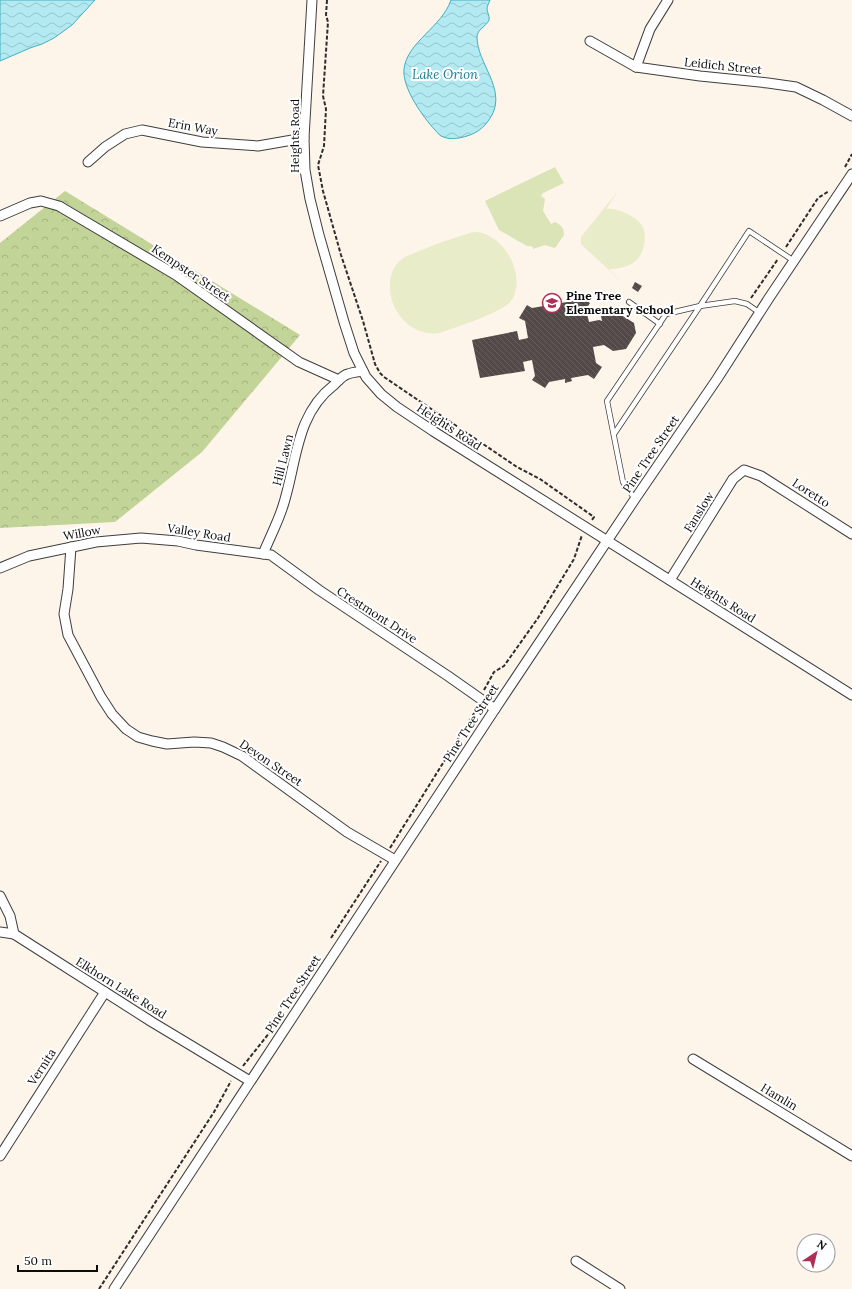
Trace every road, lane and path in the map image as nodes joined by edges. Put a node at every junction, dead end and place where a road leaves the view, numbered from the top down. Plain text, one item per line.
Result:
1 (312, 0) edge
2 (327, 0) edge
3 (668, 0) edge
4 (590, 41) dead end
5 (636, 67) junction
6 (852, 116) edge
7 (304, 138) junction
8 (852, 154) edge
9 (88, 162) dead end
10 (842, 171) dead end
11 (852, 174) edge
12 (831, 189) dead end
13 (0, 216) edge
14 (782, 254) junction
15 (794, 262) junction
16 (629, 302) dead end
17 (747, 304) junction
18 (700, 306) junction
19 (760, 313) junction
20 (660, 324) junction
21 (363, 371) junction
22 (339, 380) junction
23 (614, 434) junction
24 (756, 474) joint
25 (635, 499) junction
26 (587, 528) junction
27 (852, 534) edge
28 (152, 538) joint
29 (607, 541) junction
30 (70, 547) junction
31 (243, 552) joint
32 (263, 554) junction
33 (0, 568) edge
34 (670, 580) junction
35 (852, 695) edge
36 (481, 699) junction
37 (495, 709) junction
38 (385, 854) junction
39 (395, 860) junction
40 (0, 896) edge
41 (0, 932) edge
42 (14, 934) junction
43 (331, 939) dead end
44 (306, 976) dead end
45 (105, 992) junction
46 (286, 1007) dead end
47 (274, 1026) dead end
48 (694, 1059) dead end
49 (237, 1073) junction
50 (250, 1081) junction
51 (0, 1156) edge
52 (852, 1156) edge
53 (576, 1261) dead end
54 (99, 1289) edge
55 (114, 1289) edge
56 (620, 1289) edge

1 - 7 street, Heights Road
2 - 26 path
3 - 5 street
4 - 5 street, Leidich Street
5 - 6 street, Leidich Street
7 - 9 street, Erin Way
7 - 21 street, Heights Road
8 - 10 path
11 - 15 street, Pine Tree Street
12 - 14 path
13 - 22 street, Kempster Street
14 - 15 lane
14 - 17 path
14 - 18 lane
15 - 19 street, Pine Tree Street
16 - 20 lane
17 - 18 lane
17 - 19 lane
18 - 20 lane
18 - 23 lane
19 - 25 street, Pine Tree Street
20 - 23 lane
21 - 22 street
21 - 26 street, Heights Road
22 - 32 street, Hill Lawn
23 - 25 lane
24 - 27 street, Loretto
24 - 34 street, Fanslow
25 - 29 street, Pine Tree Street
26 - 29 street, Heights Road
26 - 36 path
28 - 30 street, Willow
28 - 31 street, Valley Road
29 - 34 street, Heights Road
29 - 37 street, Pine Tree Street
30 - 33 street, Willow
30 - 38 street, Devon Street
31 - 32 street, Crestmont Drive
32 - 36 street, Crestmont Drive
34 - 35 street, Heights Road
36 - 37 street, Crestmont Drive
36 - 38 path
37 - 39 street, Pine Tree Street
38 - 39 street, Devon Street
38 - 43 path
39 - 50 street, Pine Tree Street
40 - 42 street
41 - 42 street
42 - 45 street, Elkhorn Lake Road
44 - 46 path
45 - 49 street, Elkhorn Lake Road
45 - 51 street, Vernita
47 - 49 path
48 - 52 street, Hamlin
49 - 50 street, Elkhorn Lake Road
49 - 54 path
50 - 55 street, Pine Tree Street
53 - 56 street

